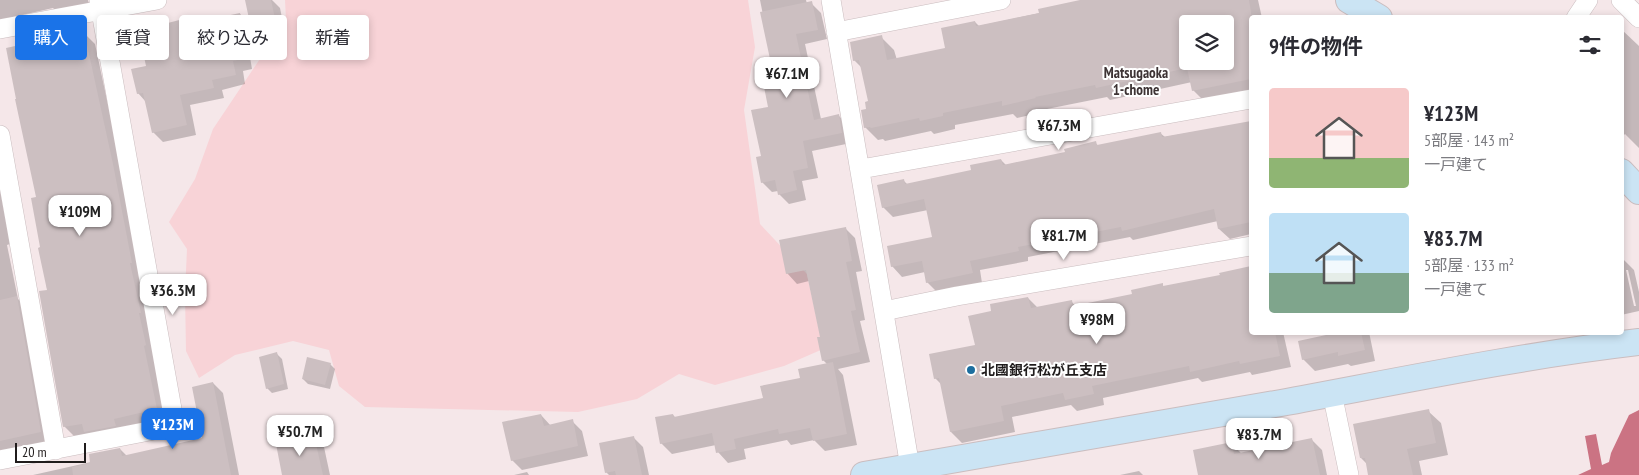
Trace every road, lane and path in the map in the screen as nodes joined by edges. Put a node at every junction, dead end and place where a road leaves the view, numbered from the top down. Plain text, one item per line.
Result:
1 (157, 0) edge
2 (831, 0) edge
3 (1001, 0) edge
4 (1588, 0) edge
5 (1621, 0) edge
6 (100, 5) edge
7 (1578, 15) edge
8 (1639, 18) edge
9 (0, 29) edge
10 (836, 32) junction
11 (1249, 99) edge
12 (0, 135) edge
13 (861, 169) junction
14 (1624, 175) edge
15 (1639, 191) edge
16 (1249, 246) edge
17 (884, 311) junction
18 (1639, 342) edge
19 (1332, 393) junction
20 (56, 450) junction
21 (0, 460) edge
22 (910, 467) junction
23 (864, 475) edge
24 (1349, 475) edge

1 - 6 street
2 - 10 street
3 - 10 street
4 - 7 street
5 - 8 street
6 - 9 street
6 - 20 street
10 - 13 street
11 - 13 street
12 - 20 street
13 - 17 street
14 - 15 street
16 - 17 street
17 - 22 street
18 - 19 street
19 - 22 street
19 - 24 street
20 - 21 street
22 - 23 street

